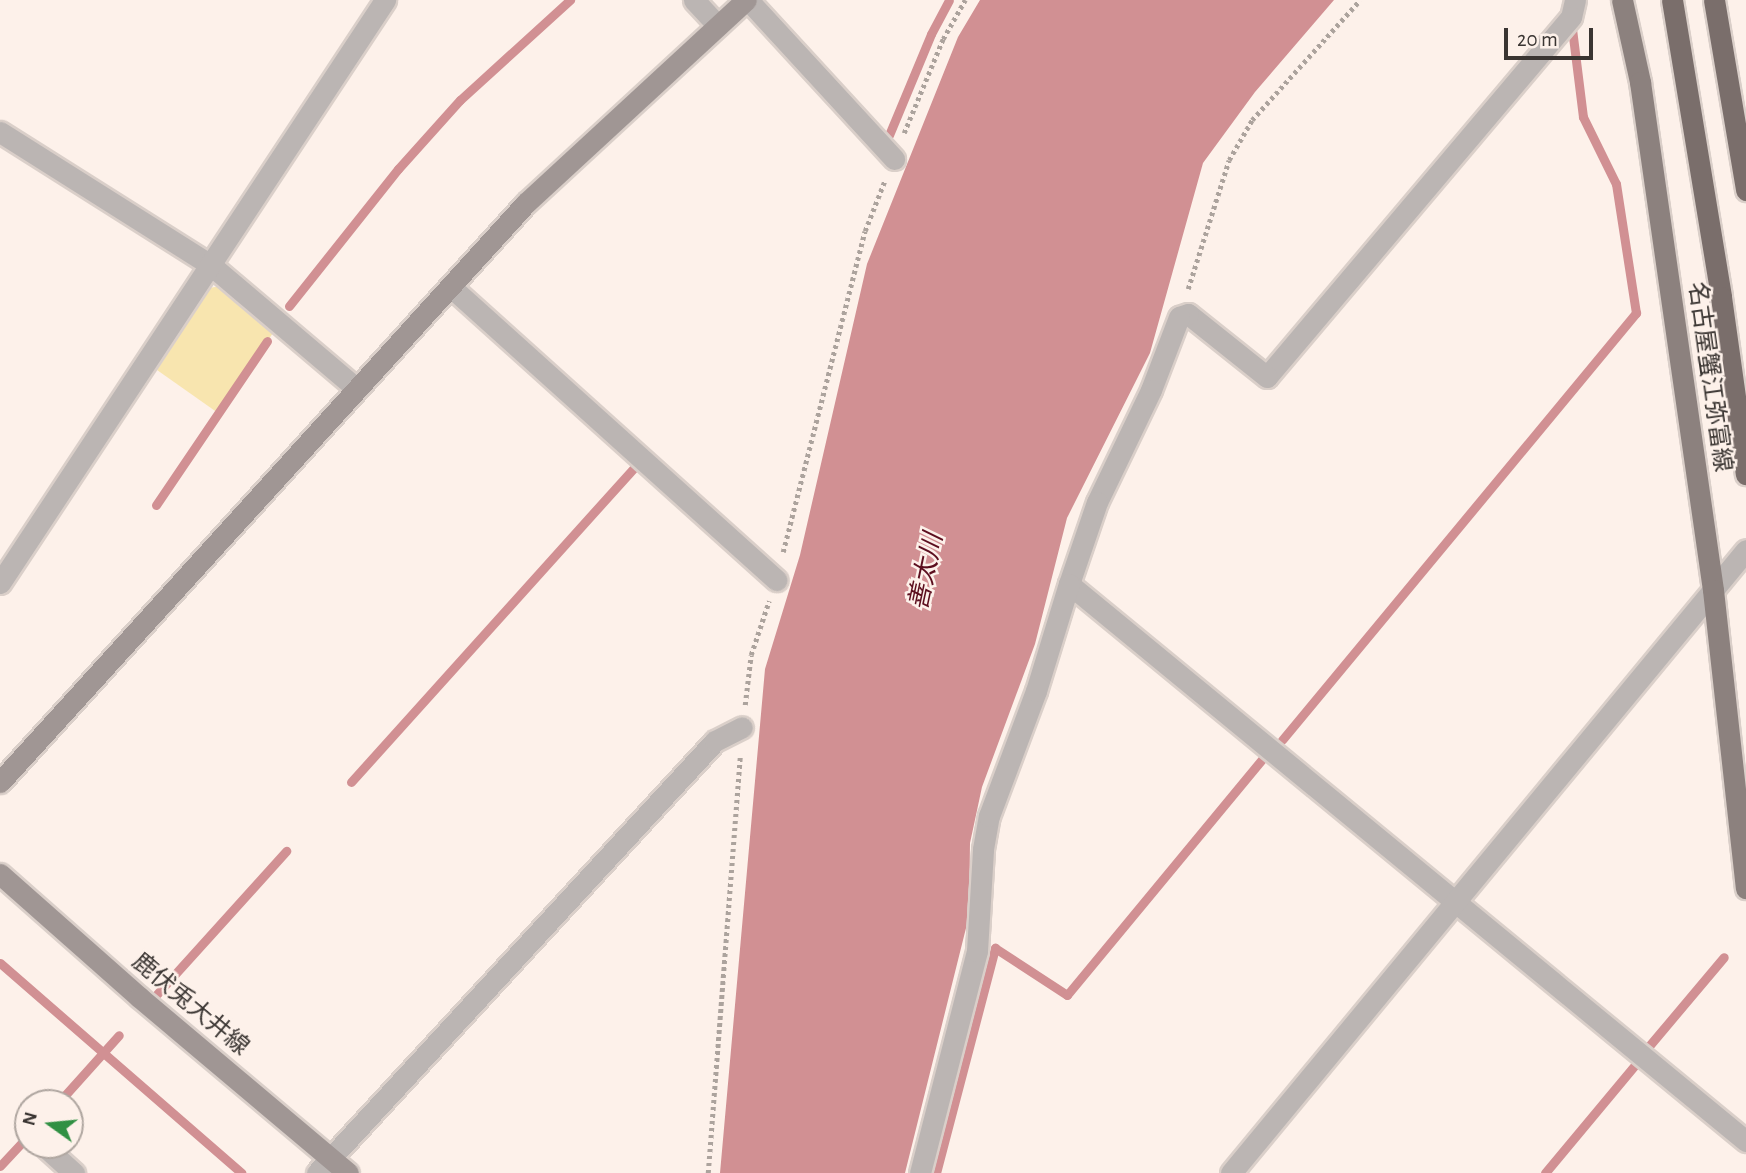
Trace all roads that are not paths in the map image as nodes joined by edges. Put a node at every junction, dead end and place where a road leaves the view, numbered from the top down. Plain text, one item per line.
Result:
1 (385, 0) edge
2 (694, 0) edge
3 (747, 0) edge
4 (1575, 0) edge
5 (1622, 0) edge
6 (1672, 0) edge
7 (1714, 0) edge
8 (718, 26) junction
9 (0, 132) edge
10 (894, 159) road end
11 (1746, 190) edge
12 (212, 266) junction
13 (451, 287) junction
14 (356, 388) junction
15 (1746, 474) edge
16 (1746, 550) edge
17 (776, 580) road end
18 (0, 583) edge
19 (1069, 584) junction
20 (1713, 590) junction
21 (742, 727) road end
22 (0, 782) edge
23 (0, 874) edge
24 (1746, 888) edge
25 (1455, 902) junction
26 (1746, 1141) edge
27 (58, 1159) edge
28 (324, 1166) edge
29 (74, 1173) edge
30 (348, 1173) edge
31 (920, 1173) edge
32 (1231, 1173) edge

1 - 12 street
2 - 8 street
3 - 8 street
3 - 10 street
4 - 19 street
5 - 20 main road, 名古屋蟹江弥富線
6 - 15 highway
7 - 11 highway
8 - 13 street
9 - 12 street
12 - 14 street
12 - 18 street
13 - 14 street
13 - 17 street
14 - 22 street
16 - 20 street
19 - 25 street
19 - 31 street
20 - 24 main road, 名古屋蟹江弥富線
20 - 25 street
21 - 28 street
23 - 28 street, 鹿伏兎大井線
25 - 26 street
25 - 32 street
27 - 29 street
28 - 30 street, 鹿伏兎大井線

